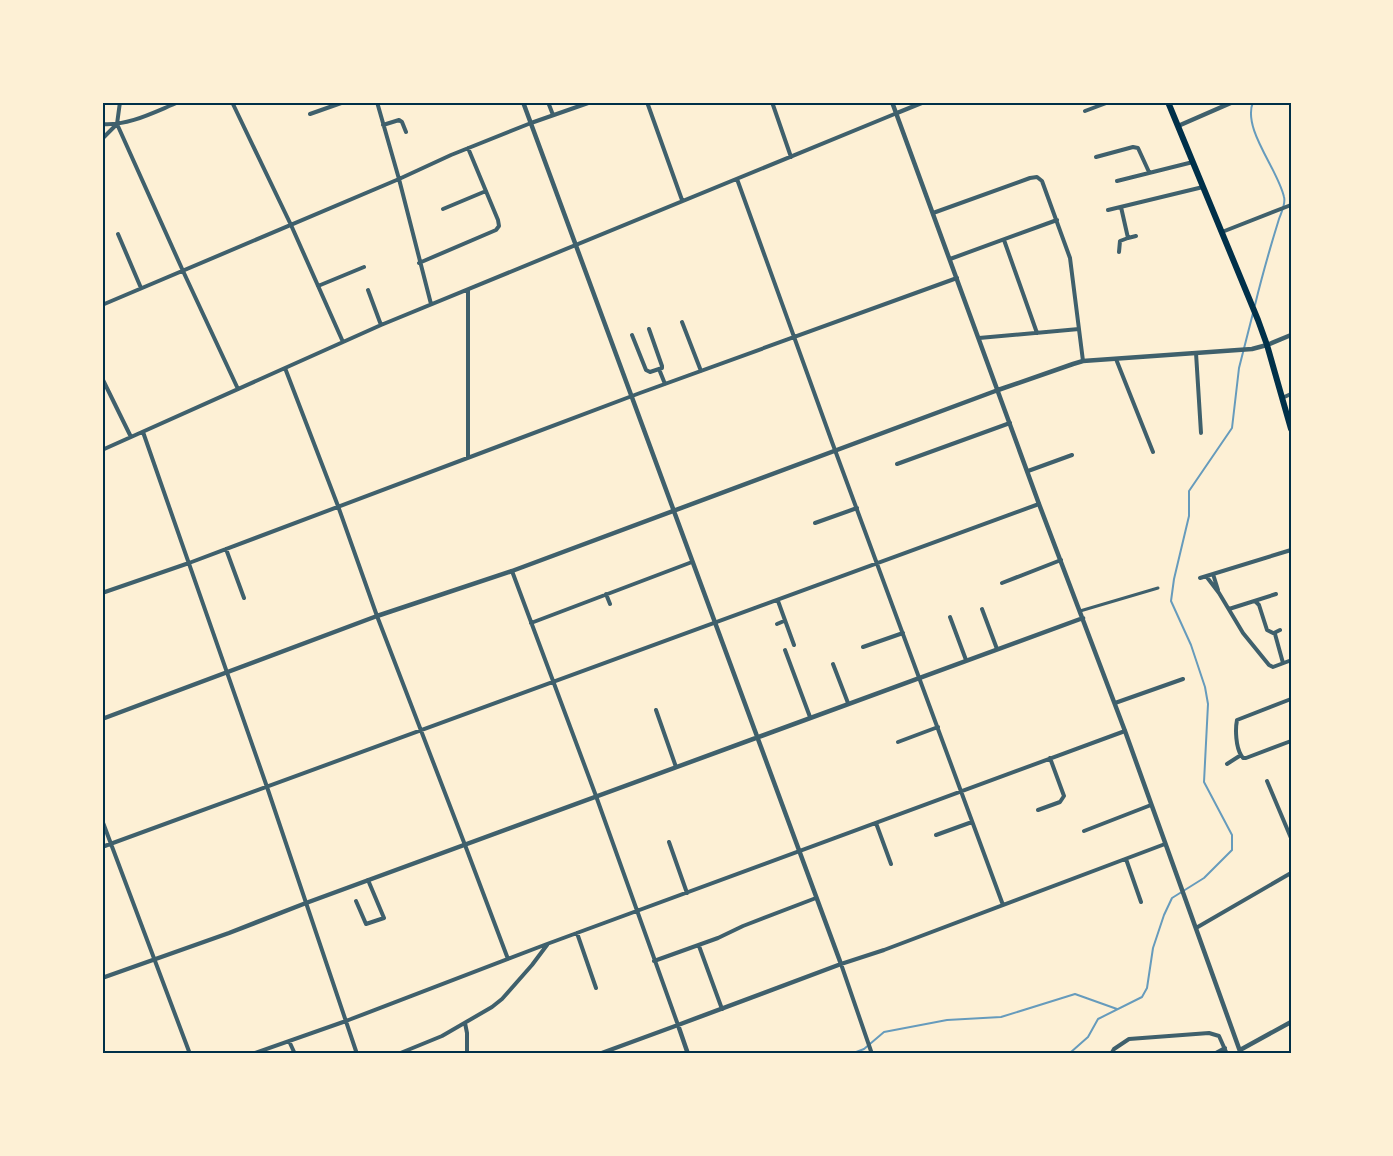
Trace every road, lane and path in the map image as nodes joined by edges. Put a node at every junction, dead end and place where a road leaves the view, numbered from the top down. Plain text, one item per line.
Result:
1 (120, 102) edge
2 (179, 102) edge
3 (232, 102) edge
4 (344, 102) edge
5 (377, 102) edge
6 (524, 102) edge
7 (548, 102) edge
8 (591, 102) edge
9 (647, 102) edge
10 (772, 102) edge
11 (892, 102) edge
12 (924, 102) edge
13 (1109, 102) edge
14 (1168, 102) edge
15 (1233, 102) edge
16 (1085, 111) dead end
17 (897, 113) junction
18 (310, 114) dead end
19 (553, 115) junction
20 (531, 123) junction
21 (102, 124) edge
22 (117, 124) junction
23 (383, 125) junction
24 (1178, 126) junction
25 (406, 132) dead end
26 (102, 139) edge
27 (468, 148) junction
28 (791, 157) junction
29 (1096, 157) dead end
30 (1193, 162) junction
31 (1149, 172) junction
32 (399, 179) junction
33 (737, 179) junction
34 (1117, 181) dead end
35 (1203, 187) junction
36 (486, 191) junction
37 (682, 201) junction
38 (1291, 205) edge
39 (1121, 207) junction
40 (443, 209) dead end
41 (1108, 210) dead end
42 (933, 213) junction
43 (1057, 220) junction
44 (291, 225) junction
45 (1222, 232) junction
46 (118, 234) dead end
47 (1136, 236) dead end
48 (1128, 238) junction
49 (1004, 240) junction
50 (577, 245) junction
51 (1119, 252) dead end
52 (950, 259) junction
53 (419, 263) junction
54 (364, 267) dead end
55 (183, 271) junction
56 (957, 278) junction
57 (318, 286) junction
58 (141, 288) junction
59 (468, 289) junction
60 (368, 290) dead end
61 (431, 304) junction
62 (102, 305) edge
63 (682, 322) dead end
64 (381, 325) junction
65 (649, 329) dead end
66 (1079, 329) junction
67 (1037, 333) junction
68 (1291, 334) edge
69 (632, 335) dead end
70 (794, 337) junction
71 (979, 338) junction
72 (343, 342) junction
73 (1267, 345) junction
74 (1196, 353) junction
75 (1116, 359) junction
76 (1083, 362) junction
77 (285, 368) junction
78 (659, 369) junction
79 (700, 371) junction
80 (102, 378) edge
81 (665, 384) junction
82 (238, 389) junction
83 (998, 390) junction
84 (1291, 394) edge
85 (632, 396) junction
86 (1282, 398) junction
87 (1010, 423) junction
88 (1291, 429) edge
89 (143, 432) junction
90 (1202, 433) dead end
91 (131, 437) junction
92 (102, 450) edge
93 (835, 451) junction
94 (1153, 452) dead end
95 (1072, 455) dead end
96 (468, 457) junction
97 (897, 464) dead end
98 (1028, 471) junction
99 (1040, 504) junction
100 (338, 506) junction
101 (856, 508) junction
102 (674, 511) junction
103 (815, 523) dead end
104 (226, 549) junction
105 (1291, 550) edge
106 (1061, 561) junction
107 (692, 562) junction
108 (189, 563) junction
109 (878, 564) junction
110 (512, 572) junction
111 (1213, 574) junction
112 (1002, 582) dead end
113 (1158, 588) dead end
114 (102, 593) edge
115 (1219, 593) junction
116 (606, 594) junction
117 (1276, 594) dead end
118 (244, 598) dead end
119 (778, 600) junction
120 (1255, 601) junction
121 (610, 604) dead end
122 (982, 609) dead end
123 (1229, 609) junction
124 (1080, 611) junction
125 (377, 616) junction
126 (950, 617) dead end
127 (1083, 618) junction
128 (784, 621) junction
129 (531, 623) junction
130 (715, 623) junction
131 (777, 624) dead end
132 (1280, 630) dead end
133 (903, 633) junction
134 (1274, 633) junction
135 (794, 645) dead end
136 (863, 647) dead end
137 (997, 649) junction
138 (785, 650) dead end
139 (966, 660) junction
140 (1289, 661) dead end
141 (1283, 663) junction
142 (833, 664) dead end
143 (227, 672) junction
144 (919, 677) junction
145 (1183, 679) dead end
146 (553, 682) junction
147 (1291, 699) edge
148 (848, 703) junction
149 (1114, 703) junction
150 (656, 710) dead end
151 (810, 717) junction
152 (102, 719) edge
153 (938, 727) junction
154 (422, 730) junction
155 (1125, 731) junction
156 (756, 737) junction
157 (1291, 741) edge
158 (898, 742) dead end
159 (1241, 755) junction
160 (1050, 759) junction
161 (1227, 764) dead end
162 (676, 767) junction
163 (1267, 781) dead end
164 (267, 787) junction
165 (962, 791) junction
166 (596, 796) junction
167 (1151, 805) junction
168 (1038, 810) dead end
169 (102, 820) edge
170 (972, 822) junction
171 (876, 823) junction
172 (1084, 831) dead end
173 (936, 835) dead end
174 (1291, 838) edge
175 (669, 842) dead end
176 (111, 844) junction
177 (1165, 844) junction
178 (465, 845) junction
179 (102, 847) edge
180 (799, 851) junction
181 (1126, 860) junction
182 (891, 864) dead end
183 (1291, 873) edge
184 (368, 880) junction
185 (687, 893) junction
186 (816, 898) junction
187 (356, 901) dead end
188 (1141, 902) dead end
189 (306, 903) junction
190 (1003, 905) junction
191 (636, 911) junction
192 (1196, 928) junction
193 (578, 933) junction
194 (547, 944) junction
195 (699, 946) junction
196 (155, 959) junction
197 (508, 959) junction
198 (654, 962) junction
199 (841, 964) junction
200 (102, 978) edge
201 (596, 988) dead end
202 (722, 1009) junction
203 (346, 1021) junction
204 (1291, 1022) edge
205 (465, 1023) junction
206 (678, 1025) junction
207 (289, 1041) junction
208 (1225, 1048) junction
209 (1240, 1052) edge
210 (190, 1054) edge
211 (252, 1054) edge
212 (294, 1054) edge
213 (357, 1054) edge
214 (398, 1054) edge
215 (467, 1054) edge
216 (599, 1054) edge
217 (688, 1054) edge
218 (872, 1054) edge
219 (1111, 1054) edge
220 (1214, 1054) edge
221 (1227, 1054) edge

1 - 22 street
2 - 22 street
3 - 44 street
4 - 18 street
5 - 23 street
6 - 20 street
7 - 19 street
8 - 19 street
9 - 37 street
10 - 28 street
11 - 17 street
12 - 17 street
13 - 16 street
14 - 24 main road
15 - 24 street
17 - 28 street
17 - 42 street
19 - 20 street
20 - 27 street
20 - 50 street
21 - 22 street
22 - 26 street
22 - 55 street
23 - 25 street
23 - 32 street
24 - 30 main road
27 - 32 street
27 - 36 street
28 - 33 street
29 - 31 street
30 - 31 street
30 - 35 main road
31 - 34 street
32 - 44 street
32 - 53 street
33 - 37 street
33 - 70 street
35 - 39 street
35 - 45 main road
36 - 40 street
36 - 53 street
37 - 50 street
38 - 45 street
39 - 41 street
39 - 48 street
42 - 43 street
42 - 52 street
43 - 49 street
43 - 66 street
44 - 55 street
44 - 57 street
45 - 73 main road
46 - 58 street
47 - 48 street
48 - 51 street
49 - 52 street
49 - 67 street
50 - 59 street
50 - 85 street
52 - 56 street
53 - 61 street
54 - 57 street
55 - 58 street
55 - 82 street
56 - 70 street
56 - 71 street
57 - 72 street
58 - 62 street
59 - 61 street
59 - 96 street
60 - 64 street
61 - 64 street
63 - 79 street
64 - 72 street
65 - 78 street
66 - 67 street
66 - 76 street
67 - 71 street
68 - 73 street
69 - 78 street
70 - 79 street
70 - 93 street
71 - 83 street
72 - 77 street
73 - 74 street
73 - 86 main road
74 - 75 street
74 - 90 street
75 - 76 street
75 - 94 street
76 - 83 street
77 - 82 street
77 - 100 street
78 - 81 street
79 - 81 street
80 - 91 street
81 - 85 street
82 - 89 street
83 - 87 street
83 - 93 street
84 - 86 street
85 - 96 street
85 - 102 street
86 - 88 main road
87 - 97 street
87 - 98 street
89 - 91 street
89 - 108 street
91 - 92 street
93 - 101 street
93 - 102 street
95 - 98 street
96 - 100 street
98 - 99 street
99 - 106 street
99 - 109 street
100 - 104 street
100 - 125 street
101 - 103 street
101 - 109 street
102 - 107 street
102 - 110 street
104 - 108 street
104 - 118 street
105 - 111 street
106 - 112 street
106 - 124 street
107 - 116 street
107 - 130 street
108 - 114 street
108 - 143 street
109 - 119 street
109 - 133 street
110 - 125 street
110 - 129 street
111 - 115 street
111 - 115 street
113 - 124 street
115 - 123 street
116 - 121 street
116 - 129 street
117 - 120 street
119 - 128 street
119 - 130 street
120 - 123 street
120 - 134 street
122 - 137 street
123 - 141 street
124 - 127 street
125 - 143 street
125 - 154 street
126 - 139 street
127 - 137 street
127 - 149 street
128 - 131 street
128 - 135 street
129 - 146 street
130 - 146 street
130 - 156 street
132 - 134 street
133 - 136 street
133 - 144 street
134 - 141 street
137 - 139 street
138 - 151 street
139 - 144 street
140 - 141 street
142 - 148 street
143 - 152 street
143 - 164 street
144 - 148 street
144 - 153 street
145 - 149 street
146 - 154 street
146 - 166 street
147 - 159 street
148 - 151 street
149 - 155 street
150 - 162 street
151 - 156 street
153 - 158 street
153 - 165 street
154 - 164 street
154 - 178 street
155 - 160 street
155 - 167 street
156 - 162 street
156 - 180 street
157 - 159 street
159 - 161 street
160 - 165 street
160 - 168 street
162 - 166 street
163 - 174 street
164 - 176 street
164 - 189 street
165 - 170 street
165 - 171 street
166 - 178 street
166 - 191 street
167 - 172 street
167 - 177 street
169 - 176 street
170 - 173 street
170 - 190 street
171 - 180 street
171 - 182 street
175 - 185 street
176 - 179 street
176 - 196 street
177 - 181 street
177 - 192 street
178 - 184 street
178 - 197 street
180 - 185 street
180 - 186 street
181 - 188 street
181 - 190 street
183 - 192 street
184 - 187 street
184 - 189 street
185 - 191 street
186 - 195 street
186 - 199 street
189 - 196 street
189 - 203 street
190 - 199 street
191 - 193 street
191 - 198 street
192 - 209 street
193 - 194 street
193 - 201 street
194 - 197 street
194 - 205 street
195 - 198 street
195 - 202 street
196 - 200 street
196 - 210 street
197 - 203 street
198 - 206 street
199 - 202 street
199 - 218 street
202 - 206 street
203 - 207 street
203 - 213 street
204 - 209 street
205 - 214 street
205 - 215 street
206 - 216 street
206 - 217 street
207 - 211 street
207 - 212 street
208 - 219 street
208 - 220 street
208 - 221 street

